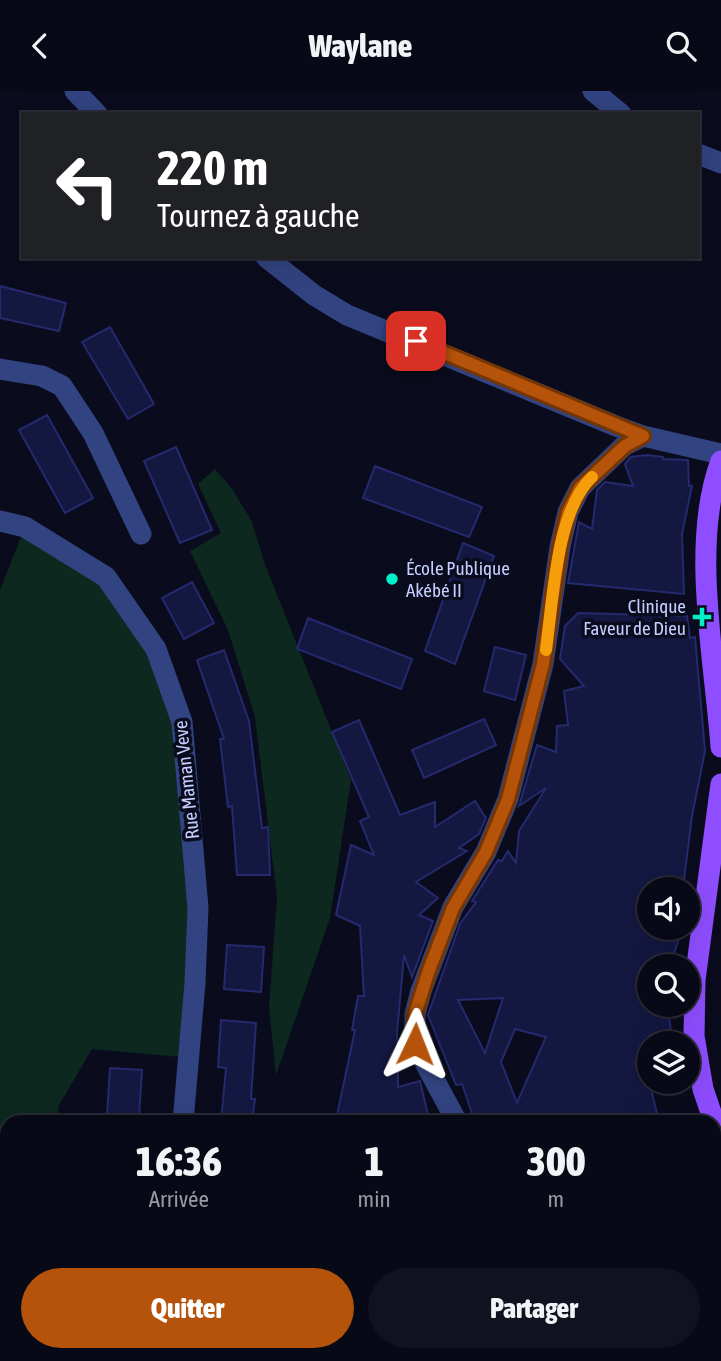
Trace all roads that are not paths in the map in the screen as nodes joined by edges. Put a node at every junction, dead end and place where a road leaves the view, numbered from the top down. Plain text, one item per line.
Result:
1 (75, 91) edge
2 (593, 91) edge
3 (95, 112) edge
4 (619, 112) edge
5 (700, 155) edge
6 (721, 163) edge
7 (269, 259) edge
8 (0, 369) edge
9 (643, 436) junction
10 (721, 462) edge
11 (0, 521) edge
12 (141, 534) dead end
13 (721, 747) edge
14 (721, 784) edge
15 (184, 1115) edge
16 (453, 1115) edge
17 (712, 1115) edge

1 - 3 street
2 - 4 street
5 - 6 street
7 - 9 street
8 - 12 street
9 - 10 street
9 - 16 street
10 - 13 main road
11 - 15 street, Rue Maman Veve
14 - 17 main road

